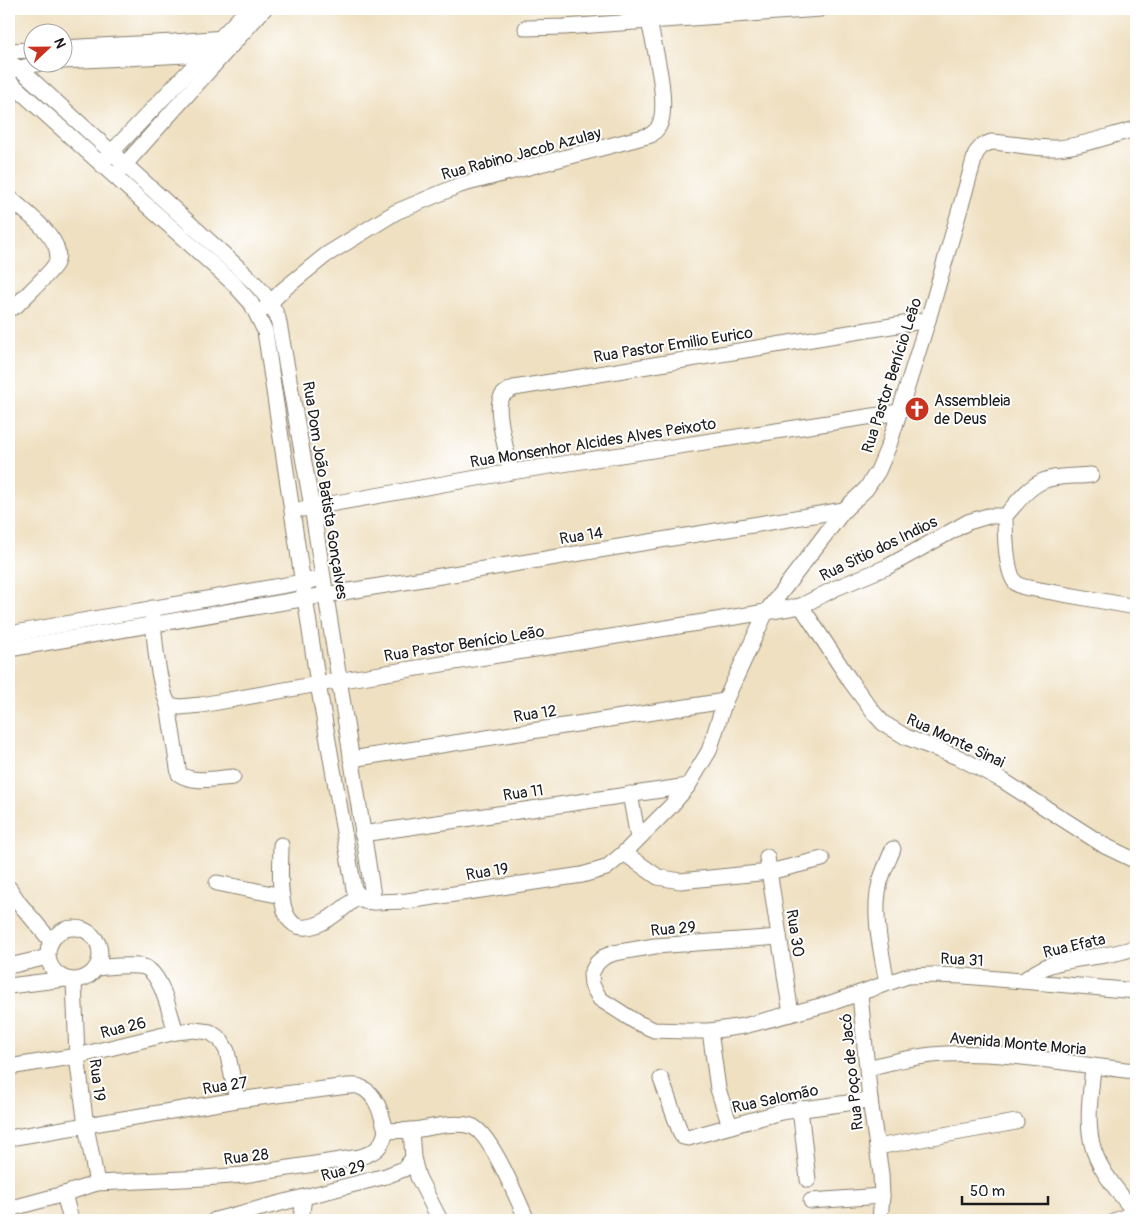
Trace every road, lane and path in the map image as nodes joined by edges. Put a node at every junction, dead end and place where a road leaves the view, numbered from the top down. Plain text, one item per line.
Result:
1 (248, 9) edge
2 (264, 9) edge
3 (820, 9) edge
4 (649, 21) junction
5 (526, 28) dead end
6 (223, 45) junction
7 (72, 47) edge
8 (22, 50) edge
9 (9, 51) edge
10 (204, 54) junction
11 (72, 60) edge
12 (12, 67) edge
13 (9, 81) edge
14 (1136, 129) edge
15 (112, 151) junction
16 (101, 164) junction
17 (125, 164) junction
18 (114, 176) junction
19 (9, 197) edge
20 (271, 302) junction
21 (9, 309) edge
22 (258, 315) junction
23 (928, 320) junction
24 (899, 412) junction
25 (511, 472) junction
26 (1090, 475) dead end
27 (312, 507) junction
28 (293, 510) junction
29 (844, 510) junction
30 (1004, 516) junction
31 (322, 578) junction
32 (304, 582) junction
33 (325, 595) junction
34 (306, 598) junction
35 (801, 606) junction
36 (1136, 607) edge
37 (152, 608) junction
38 (766, 612) junction
39 (153, 624) junction
40 (9, 634) edge
41 (9, 649) edge
42 (339, 682) junction
43 (318, 684) junction
44 (725, 702) junction
45 (168, 705) junction
46 (351, 759) junction
47 (233, 777) dead end
48 (688, 786) junction
49 (630, 794) junction
50 (362, 834) junction
51 (638, 838) junction
52 (281, 845) dead end
53 (893, 849) dead end
54 (619, 858) junction
55 (822, 859) dead end
56 (1136, 861) edge
57 (768, 865) junction
58 (217, 883) dead end
59 (9, 888) edge
60 (282, 896) junction
61 (366, 900) junction
62 (779, 937) junction
63 (51, 940) junction
64 (1136, 947) edge
65 (48, 958) junction
66 (9, 966) edge
67 (96, 968) junction
68 (69, 980) junction
69 (1023, 981) junction
70 (887, 982) junction
71 (9, 986) edge
72 (1136, 991) edge
73 (860, 994) junction
74 (791, 1014) junction
75 (654, 1030) joint
76 (710, 1031) junction
77 (176, 1032) junction
78 (77, 1056) junction
79 (9, 1067) edge
80 (1093, 1067) junction
81 (868, 1068) junction
82 (1136, 1071) edge
83 (662, 1079) dead end
84 (237, 1100) junction
85 (870, 1100) junction
86 (800, 1108) junction
87 (1016, 1122) dead end
88 (86, 1126) junction
89 (730, 1126) junction
90 (411, 1130) junction
91 (386, 1131) junction
92 (9, 1138) edge
93 (877, 1147) junction
94 (413, 1158) junction
95 (808, 1180) dead end
96 (97, 1183) junction
97 (64, 1194) junction
98 (882, 1196) junction
99 (304, 1197) junction
100 (811, 1201) dead end
101 (9, 1209) edge
102 (1136, 1212) edge
103 (71, 1220) edge
104 (217, 1220) edge
105 (301, 1220) edge
106 (440, 1220) edge
107 (527, 1220) edge
108 (880, 1220) edge
109 (1117, 1220) edge

1 - 6 street
2 - 6 street
3 - 4 street
4 - 5 street
4 - 20 street, Rua Rabino Jacob Azulay
6 - 7 street
6 - 10 street
6 - 17 street
8 - 9 street
10 - 11 street
10 - 15 street
12 - 15 street, Rua Dom João Batista Gonçalves
13 - 16 street
14 - 23 street, Rua Pastor Benício Leão
15 - 16 street
15 - 17 street, Rua Dom João Batista Gonçalves
16 - 18 street
17 - 18 street
17 - 20 street, Rua Dom João Batista Gonçalves
18 - 22 street
19 - 21 street
20 - 22 street, Rua Rabino Jacob Azulay
20 - 27 street, Rua Dom João Batista Gonçalves
22 - 28 street
23 - 24 street, Rua Pastor Benício Leão
23 - 25 street, Rua Pastor Emilio Eurico
24 - 25 street, Rua Monsenhor Alcides Alves Peixoto
24 - 29 street, Rua Pastor Benício Leão
25 - 27 street, Rua Monsenhor Alcides Alves Peixoto
26 - 30 street
27 - 28 street, Rua Monsenhor Alcides Alves Peixoto
27 - 31 street, Rua Dom João Batista Gonçalves
28 - 32 street
29 - 33 street, Rua 14
29 - 38 street, Rua Pastor Benício Leão
30 - 35 street, Rua Sitio dos Indios
30 - 36 street
31 - 32 street
31 - 33 street, Rua Dom João Batista Gonçalves
32 - 34 street
32 - 37 street
33 - 34 street, Rua 14
33 - 42 street, Rua Dom João Batista Gonçalves
34 - 39 street, Rua 14
34 - 43 street
35 - 38 street, Rua Sitio dos Indios
35 - 56 street, Rua Monte Sinai
37 - 39 street
37 - 40 street
38 - 42 street, Rua Pastor Benício Leão
38 - 44 street, Rua Pastor Benício Leão
39 - 41 street, Rua 14
39 - 45 street
42 - 43 street, Rua Pastor Benício Leão
42 - 46 street, Rua Dom João Batista Gonçalves
43 - 45 street, Rua Pastor Benício Leão
43 - 61 street
44 - 46 street, Rua 12
44 - 48 street, Rua Pastor Benício Leão
45 - 47 street
46 - 50 street, Rua Dom João Batista Gonçalves
48 - 49 street, Rua 11
48 - 51 street, Rua Pastor Benício Leão
49 - 50 street, Rua 11
49 - 51 street
50 - 61 street, Rua Dom João Batista Gonçalves
51 - 54 street, Rua Pastor Benício Leão
52 - 60 street
53 - 70 street
54 - 57 street
54 - 61 street, Rua 19
55 - 57 street
57 - 62 street, Rua 30
58 - 60 street
59 - 63 street
60 - 61 street
62 - 74 street, Rua 30
62 - 75 street, Rua 29
63 - 65 street
63 - 67 street
64 - 69 street, Rua Efata
65 - 66 street
65 - 68 street
67 - 68 street
67 - 77 street
68 - 71 street
68 - 78 street, Rua 19
69 - 70 street, Rua 31
69 - 72 street, Rua 31
70 - 73 street, Rua 31
73 - 74 street, Rua 31
73 - 81 street, Rua Poço de Jacó
74 - 76 street, Rua 31
75 - 76 street, Rua 31
76 - 89 street
77 - 78 street, Rua 26
77 - 84 street, Rua 26
78 - 79 street, Rua 26
78 - 88 street, Rua 19
80 - 81 street, Avenida Monte Moria
80 - 82 street, Avenida Monte Moria
80 - 102 street
81 - 85 street, Rua Poço de Jacó
83 - 89 street, Rua Salomão
84 - 88 street, Rua 27
84 - 91 street, Rua 27
85 - 86 street, Rua Salomão
85 - 93 street, Rua Poço de Jacó
86 - 89 street, Rua Salomão
86 - 95 street
87 - 93 street
88 - 92 street, Rua 27
88 - 96 street, Rua 19
90 - 91 street
90 - 94 street
90 - 107 street
91 - 96 street, Rua 28
93 - 98 street, Rua Poço de Jacó
94 - 99 street, Rua 29
94 - 106 street
96 - 97 street, Rua 28
97 - 101 street, Rua 28
97 - 103 street
98 - 100 street
98 - 108 street, Rua Poço de Jacó
99 - 104 street
99 - 105 street, Rua 29
102 - 109 street

